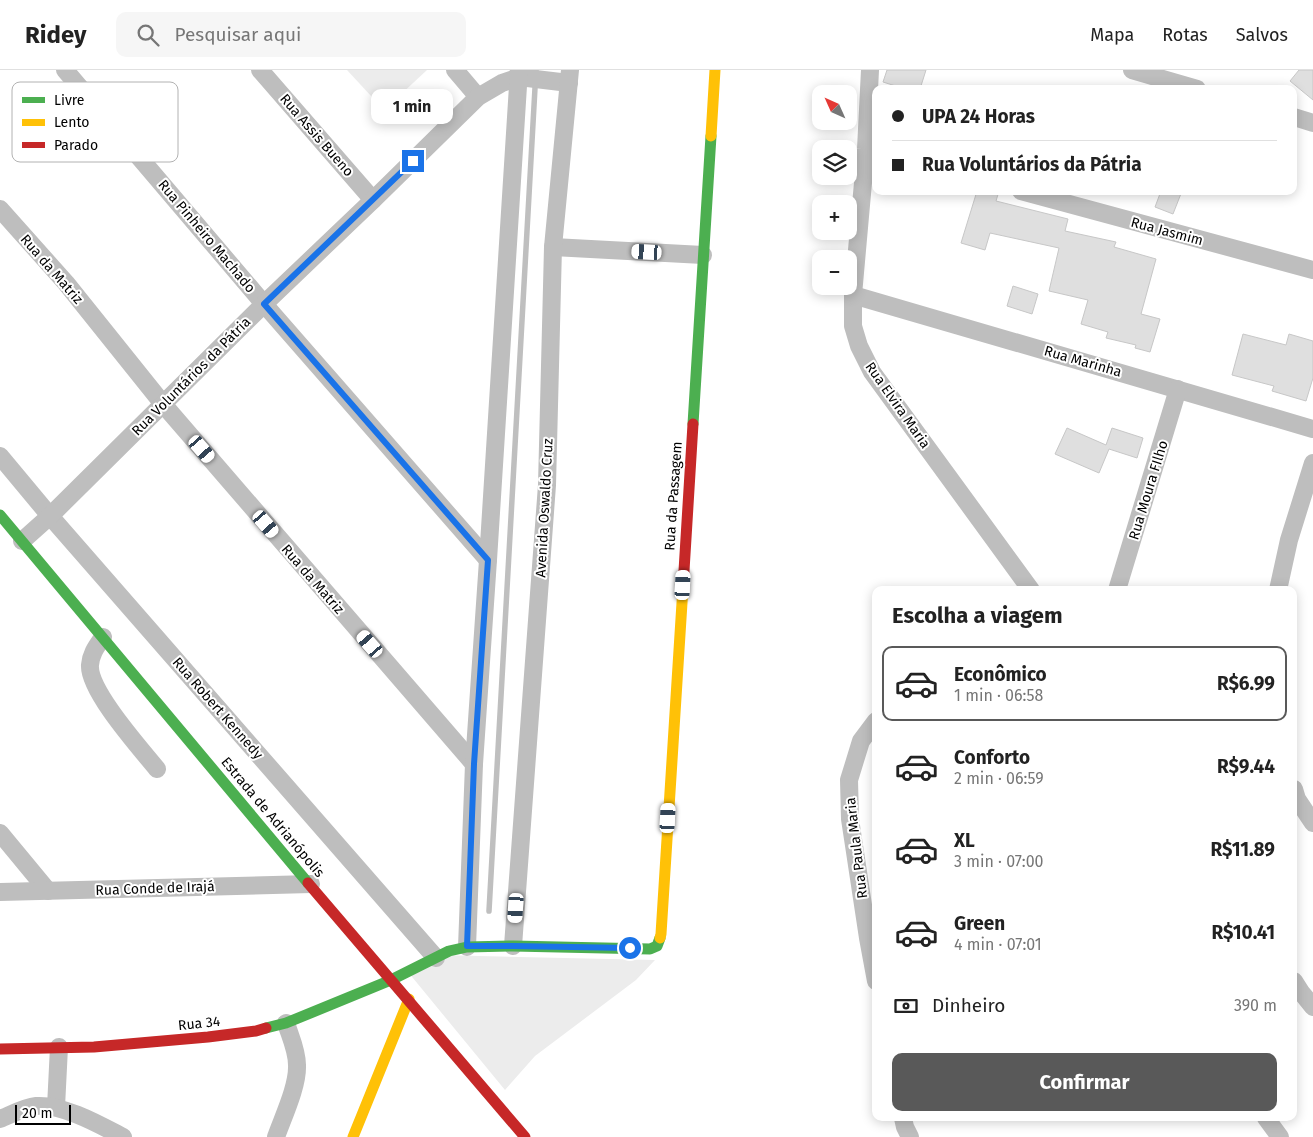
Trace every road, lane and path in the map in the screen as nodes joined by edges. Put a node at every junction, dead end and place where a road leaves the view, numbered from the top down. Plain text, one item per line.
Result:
1 (64, 70) edge
2 (455, 70) edge
3 (715, 70) edge
4 (870, 70) edge
5 (1132, 70) edge
6 (263, 74) edge
7 (522, 75) edge
8 (570, 77) edge
9 (74, 82) edge
10 (1183, 85) edge
11 (478, 97) junction
12 (1297, 118) edge
13 (1313, 122) edge
14 (871, 151) edge
15 (143, 162) edge
16 (1036, 195) edge
17 (374, 200) junction
18 (0, 208) edge
19 (554, 247) junction
20 (703, 255) junction
21 (857, 262) edge
22 (1313, 270) edge
23 (853, 295) edge
24 (856, 295) edge
25 (264, 304) junction
26 (1178, 389) junction
27 (163, 404) junction
28 (1313, 429) edge
29 (0, 456) edge
30 (1313, 463) edge
31 (0, 515) edge
32 (50, 516) junction
33 (22, 541) junction
34 (488, 560) junction
35 (1028, 586) edge
36 (1118, 586) edge
37 (1279, 586) edge
38 (103, 637) junction
39 (872, 726) edge
40 (474, 764) junction
41 (157, 769) dead end
42 (1297, 799) edge
43 (1313, 824) edge
44 (0, 833) edge
45 (311, 884) junction
46 (48, 891) junction
47 (0, 892) edge
48 (474, 946) junction
49 (507, 946) junction
50 (650, 949) joint
51 (436, 958) junction
52 (872, 960) edge
53 (391, 980) junction
54 (1297, 986) edge
55 (409, 999) junction
56 (1313, 1007) edge
57 (286, 1023) junction
58 (59, 1047) junction
59 (0, 1049) edge
60 (56, 1107) junction
61 (0, 1119) edge
62 (904, 1121) edge
63 (1268, 1121) edge
64 (123, 1137) edge
65 (276, 1137) edge
66 (353, 1137) edge
67 (525, 1137) edge
68 (910, 1137) edge
69 (1280, 1137) edge

1 - 9 street, Rua Pinheiro Machado
2 - 11 street
3 - 20 street, Rua da Passagem
4 - 14 street, Rua Elvira Maria
5 - 10 street
6 - 17 street, Rua Assis Bueno
7 - 8 street
7 - 11 street, Rua Voluntários da Pátria
7 - 34 street
8 - 19 street, Avenida Oswaldo Cruz
11 - 17 street, Rua Voluntários da Pátria
12 - 13 street
14 - 21 street, Rua Elvira Maria
15 - 25 street, Rua Pinheiro Machado
16 - 22 street, Rua Jasmim
17 - 25 street, Rua Voluntários da Pátria
18 - 27 street, Rua da Matriz
19 - 20 street
19 - 49 street, Avenida Oswaldo Cruz
20 - 50 street, Rua da Passagem
23 - 35 street, Rua Elvira Maria
24 - 26 street, Rua Marinha
25 - 27 street, Rua Voluntários da Pátria
25 - 34 street, Rua Pinheiro Machado
26 - 28 street, Rua Marinha
26 - 36 street, Rua Moura FIlho
27 - 32 street, Rua Voluntários da Pátria
27 - 40 street, Rua da Matriz
29 - 32 street, Rua Robert Kennedy
30 - 37 street
31 - 33 street, Estrada de Adrianópolis
32 - 33 street, Rua Voluntários da Pátria
32 - 51 street, Rua Robert Kennedy
33 - 38 street, Estrada de Adrianópolis
34 - 40 street
38 - 41 street
38 - 45 street, Estrada de Adrianópolis
39 - 52 street, Rua Paula Maria
40 - 48 street
42 - 43 street
44 - 46 street
45 - 46 street, Rua Conde de Irajá
45 - 53 street, Estrada de Adrianópolis
46 - 47 street, Rua Conde de Irajá
48 - 49 street, Rua 34
48 - 51 street, Rua 34
49 - 50 street, Rua 34
51 - 53 street, Rua 34
53 - 55 street, Estrada de Adrianópolis
53 - 57 street, Rua 34
54 - 56 street
55 - 66 street
55 - 67 street, Estrada de Adrianópolis
57 - 58 street, Rua 34
57 - 65 street
58 - 59 street, Rua 34
58 - 60 street
60 - 61 street
60 - 64 street
62 - 68 street
63 - 69 street

